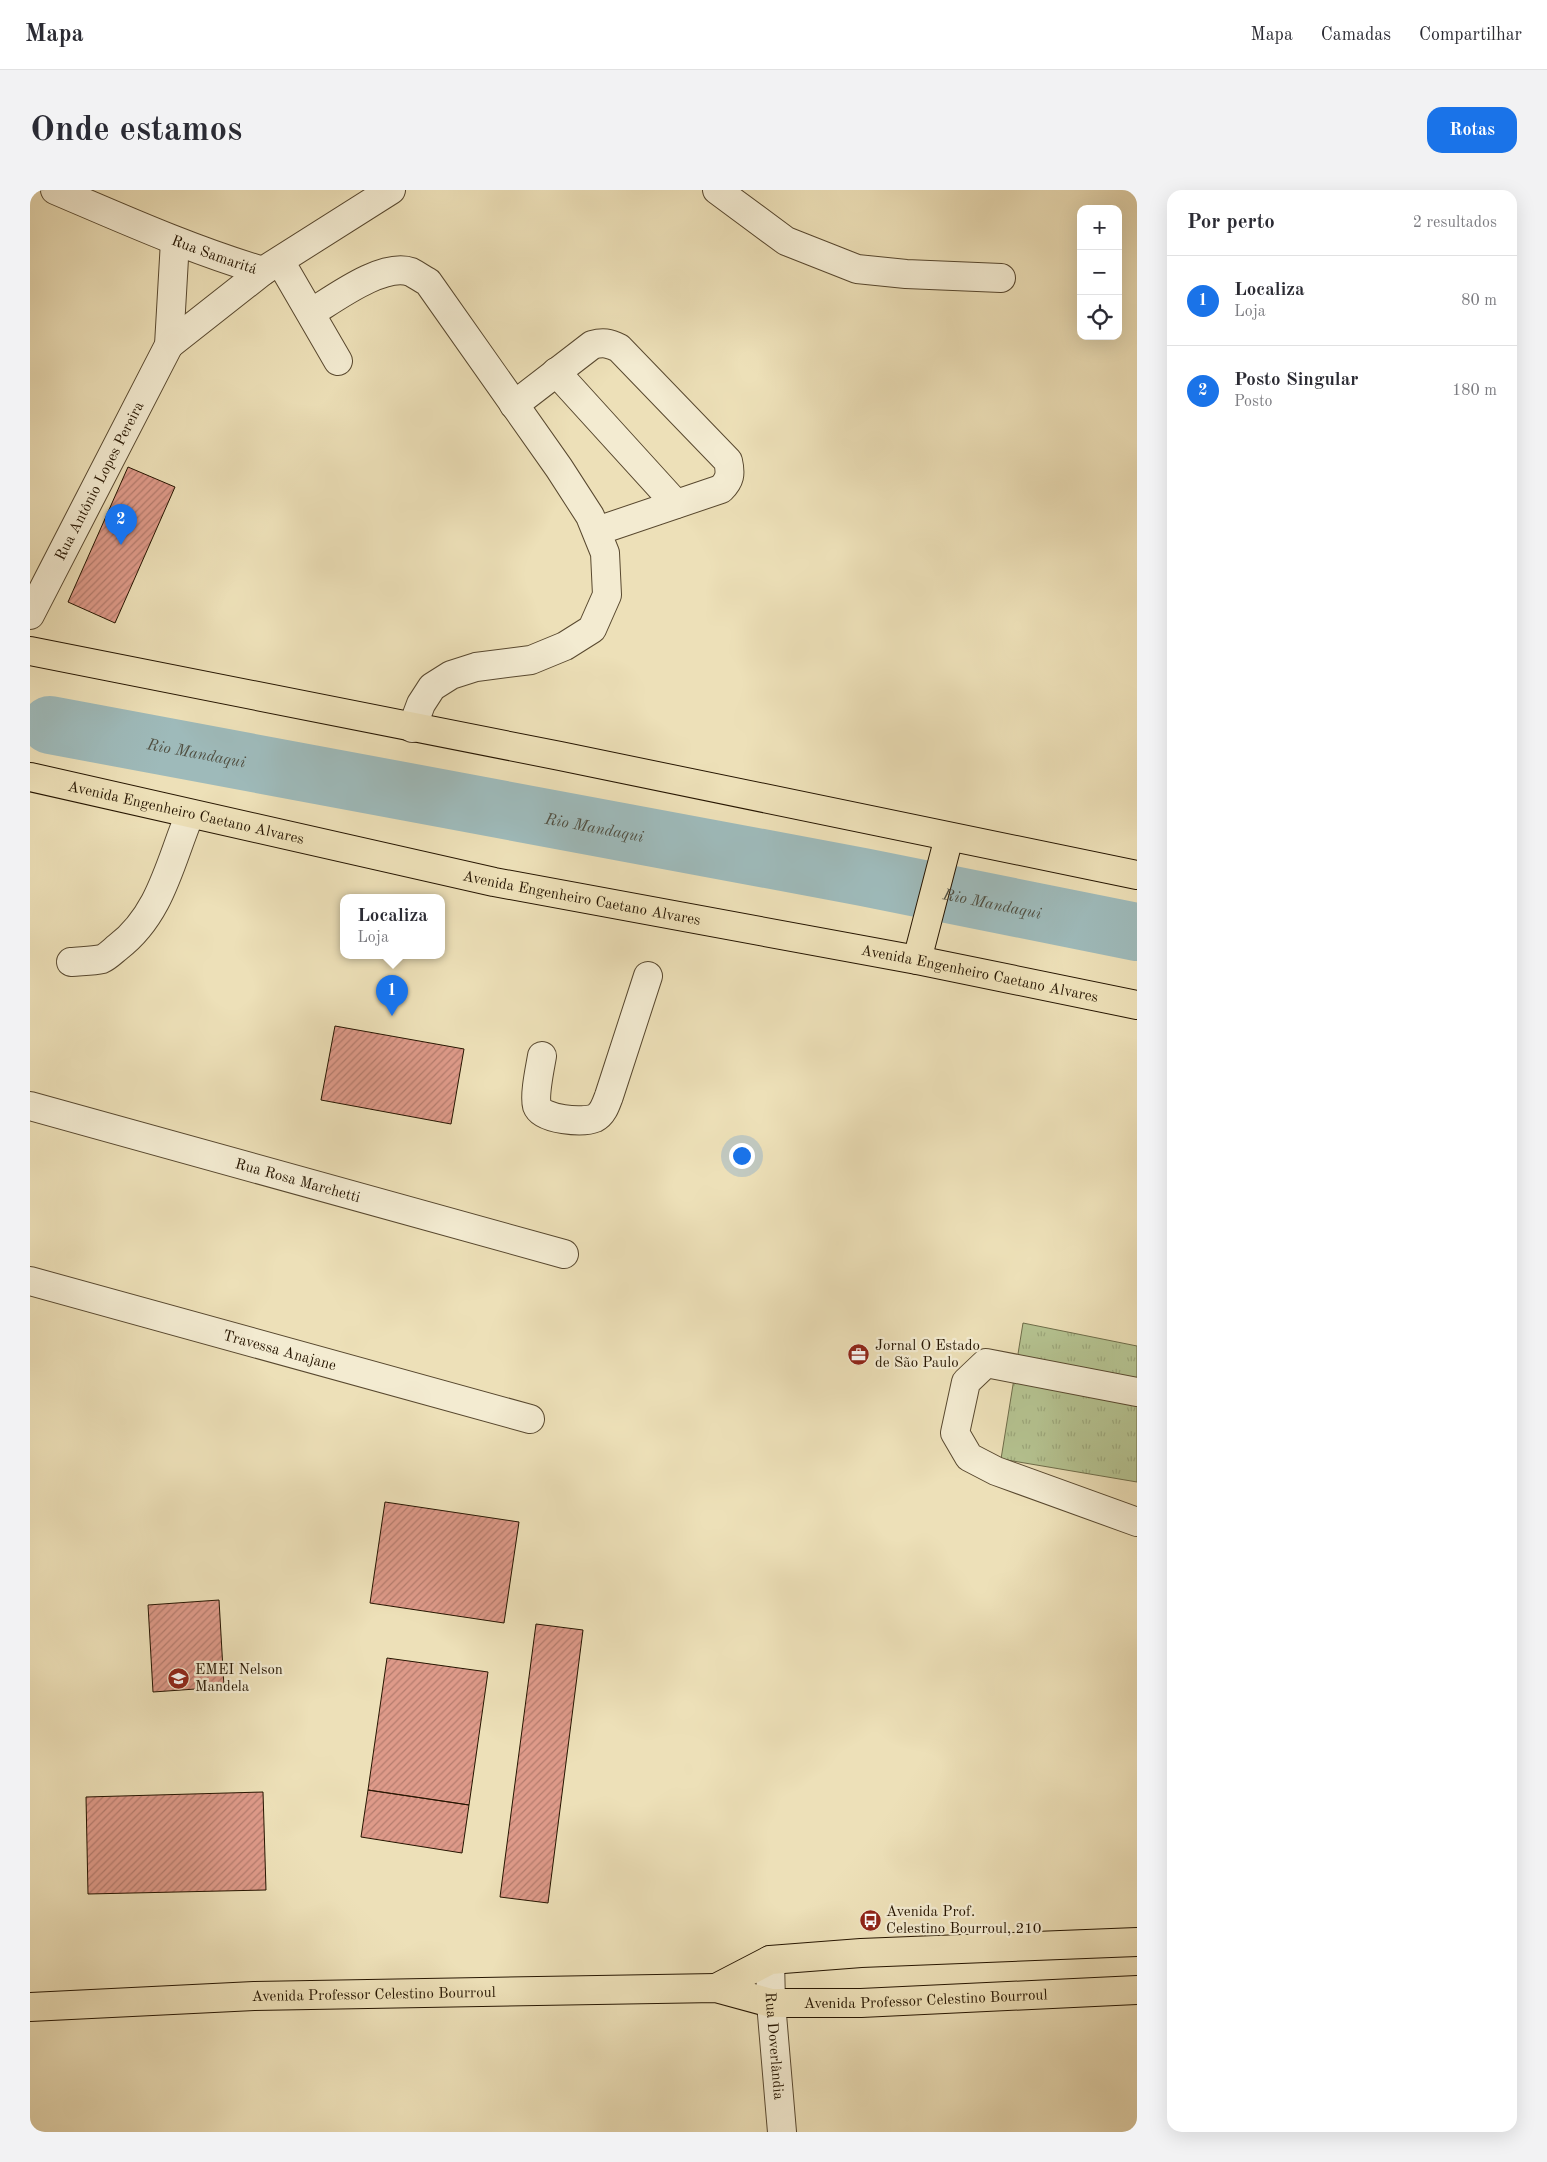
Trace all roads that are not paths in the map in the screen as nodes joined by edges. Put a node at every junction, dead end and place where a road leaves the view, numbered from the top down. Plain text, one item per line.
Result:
1 (55, 190) edge
2 (391, 190) edge
3 (717, 190) edge
4 (175, 241) junction
5 (272, 266) junction
6 (1001, 278) dead end
7 (311, 313) junction
8 (169, 345) junction
9 (338, 361) dead end
10 (556, 372) junction
11 (514, 405) junction
12 (676, 504) junction
13 (597, 531) junction
14 (30, 616) edge
15 (30, 651) edge
16 (412, 728) junction
17 (30, 778) edge
18 (190, 814) junction
19 (949, 836) junction
20 (1137, 875) edge
21 (917, 960) junction
22 (71, 962) dead end
23 (648, 976) dead end
24 (1137, 1005) edge
25 (542, 1056) dead end
26 (30, 1106) edge
27 (564, 1254) dead end
28 (30, 1280) edge
29 (1137, 1392) edge
30 (530, 1419) dead end
31 (1137, 1522) edge
32 (1137, 1942) edge
33 (770, 1960) junction
34 (716, 1988) junction
35 (1137, 1990) edge
36 (771, 2003) junction
37 (30, 2007) edge
38 (782, 2132) edge

1 - 4 street, Rua Samaritá
2 - 5 street, Rua Samaritá
3 - 6 street
4 - 5 street, Rua Samaritá
4 - 8 street, Rua Antônio Lopes Pereira
5 - 7 street
5 - 8 street, Rua Antônio Lopes Pereira
7 - 9 street
7 - 11 street
8 - 14 street, Rua Antônio Lopes Pereira
10 - 11 street
10 - 12 street
10 - 12 street
11 - 13 street
12 - 13 street
13 - 16 street
15 - 16 main road
16 - 19 main road
17 - 18 main road, Avenida Engenheiro Caetano Alvares
18 - 21 main road, Avenida Engenheiro Caetano Alvares
18 - 22 street
19 - 20 main road
19 - 21 main road
21 - 24 main road, Avenida Engenheiro Caetano Alvares
23 - 25 street
26 - 27 street, Rua Rosa Marchetti
28 - 30 street, Travessa Anajane
29 - 31 street
32 - 33 main road, Avenida Professor Celestino Bourroul
33 - 34 main road, Avenida Professor Celestino Bourroul
33 - 36 street, Rua Doverlândia
34 - 36 main road, Avenida Professor Celestino Bourroul
34 - 37 main road, Avenida Professor Celestino Bourroul
35 - 36 main road, Avenida Professor Celestino Bourroul
36 - 38 street, Rua Doverlândia

